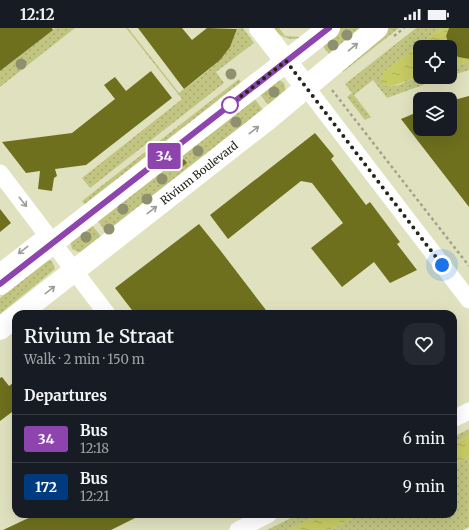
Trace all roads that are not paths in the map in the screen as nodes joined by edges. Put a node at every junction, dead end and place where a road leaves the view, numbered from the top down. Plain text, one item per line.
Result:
1 (260, 28) edge
2 (329, 28) edge
3 (376, 28) edge
4 (286, 61) junction
5 (306, 87) junction
6 (0, 173) edge
7 (49, 237) junction
8 (0, 267) edge
9 (75, 271) junction
10 (0, 284) edge
11 (469, 300) edge
12 (24, 310) edge
13 (104, 310) edge
14 (12, 319) edge
15 (0, 329) edge
16 (469, 411) edge
17 (457, 417) edge
18 (257, 518) edge
19 (238, 530) edge

1 - 4 street
2 - 4 street
5 -> 3 street, Rivium Boulevard
4 - 5 street
4 - 7 street
9 -> 5 street, Rivium Boulevard
5 - 11 street
6 -> 7 street
7 -> 8 lane
7 - 9 street
7 - 10 street
12 -> 9 street, Rivium Boulevard
9 - 13 street
14 - 15 street
16 - 17 street
18 - 19 street

